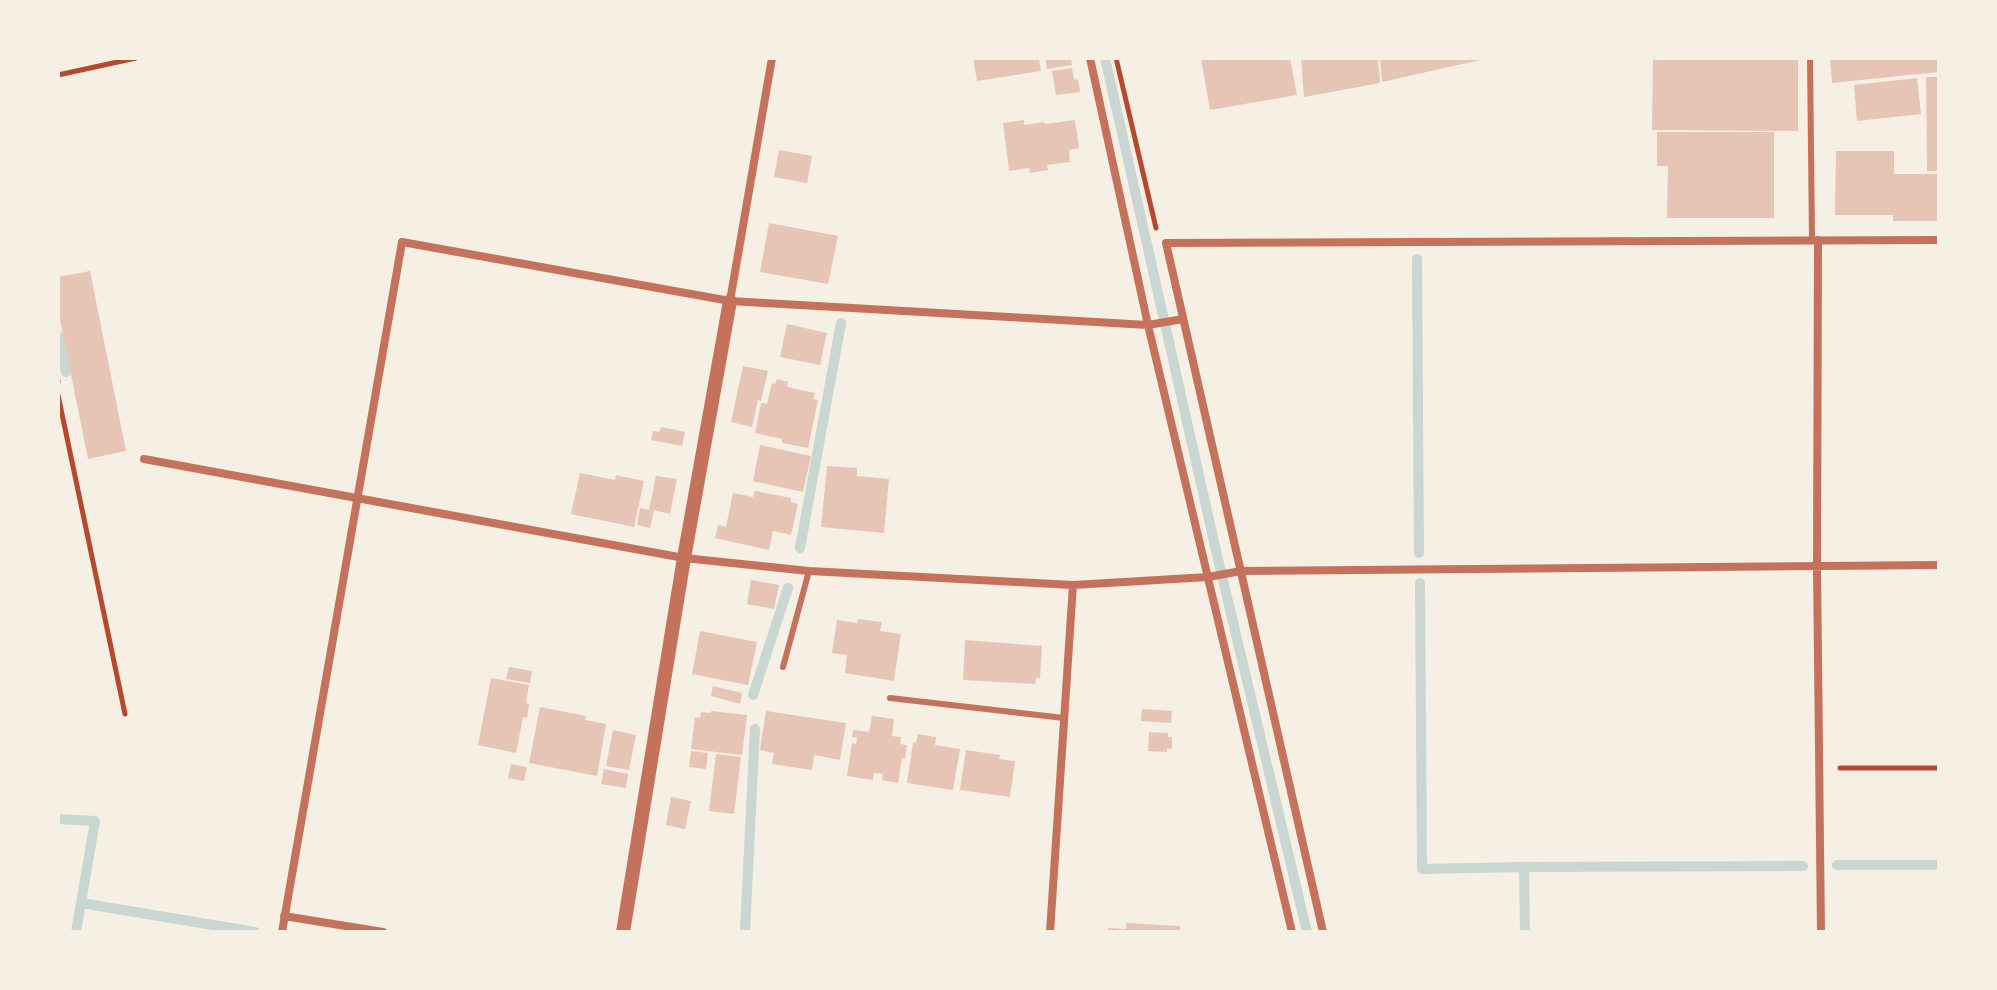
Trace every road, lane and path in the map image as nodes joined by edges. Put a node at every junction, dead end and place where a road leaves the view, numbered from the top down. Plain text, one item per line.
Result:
1 (136, 58) edge
2 (772, 58) edge
3 (1090, 58) edge
4 (1116, 58) edge
5 (1810, 58) edge
6 (58, 75) edge
7 (1815, 240) junction
8 (1939, 240) edge
9 (1166, 243) junction
10 (730, 301) junction
11 (1179, 320) junction
12 (1151, 325) junction
13 (58, 395) edge
14 (144, 459) dead end
15 (358, 498) junction
16 (684, 558) junction
17 (1939, 565) edge
18 (1817, 566) junction
19 (809, 571) junction
20 (1238, 572) junction
21 (1211, 577) junction
22 (1073, 585) junction
23 (783, 667) dead end
24 (890, 698) dead end
25 (125, 714) dead end
26 (1064, 718) junction
27 (1819, 768) junction
28 (1939, 768) edge
29 (284, 916) junction
30 (282, 932) edge
31 (383, 932) edge
32 (623, 932) edge
33 (1050, 932) edge
34 (1292, 932) edge
35 (1323, 932) edge
36 (1821, 932) edge

1 - 6 path
2 - 10 street
3 - 12 street
4 - 9 path
5 - 7 lane
7 - 8 street
7 - 9 street
7 - 18 street
9 - 11 street
10 - 12 street
10 - 15 street
10 - 16 street
11 - 12 street
11 - 20 street
12 - 21 street
13 - 25 path
14 - 15 street
15 - 16 street
15 - 29 street
16 - 19 street
16 - 32 street
17 - 18 street
18 - 20 street
18 - 27 street
19 - 22 street
19 - 23 lane
20 - 21 street
20 - 35 street
21 - 22 street
21 - 34 street
22 - 26 street
24 - 26 lane
26 - 33 street
27 - 28 path
27 - 36 street
29 - 30 street
29 - 31 street

